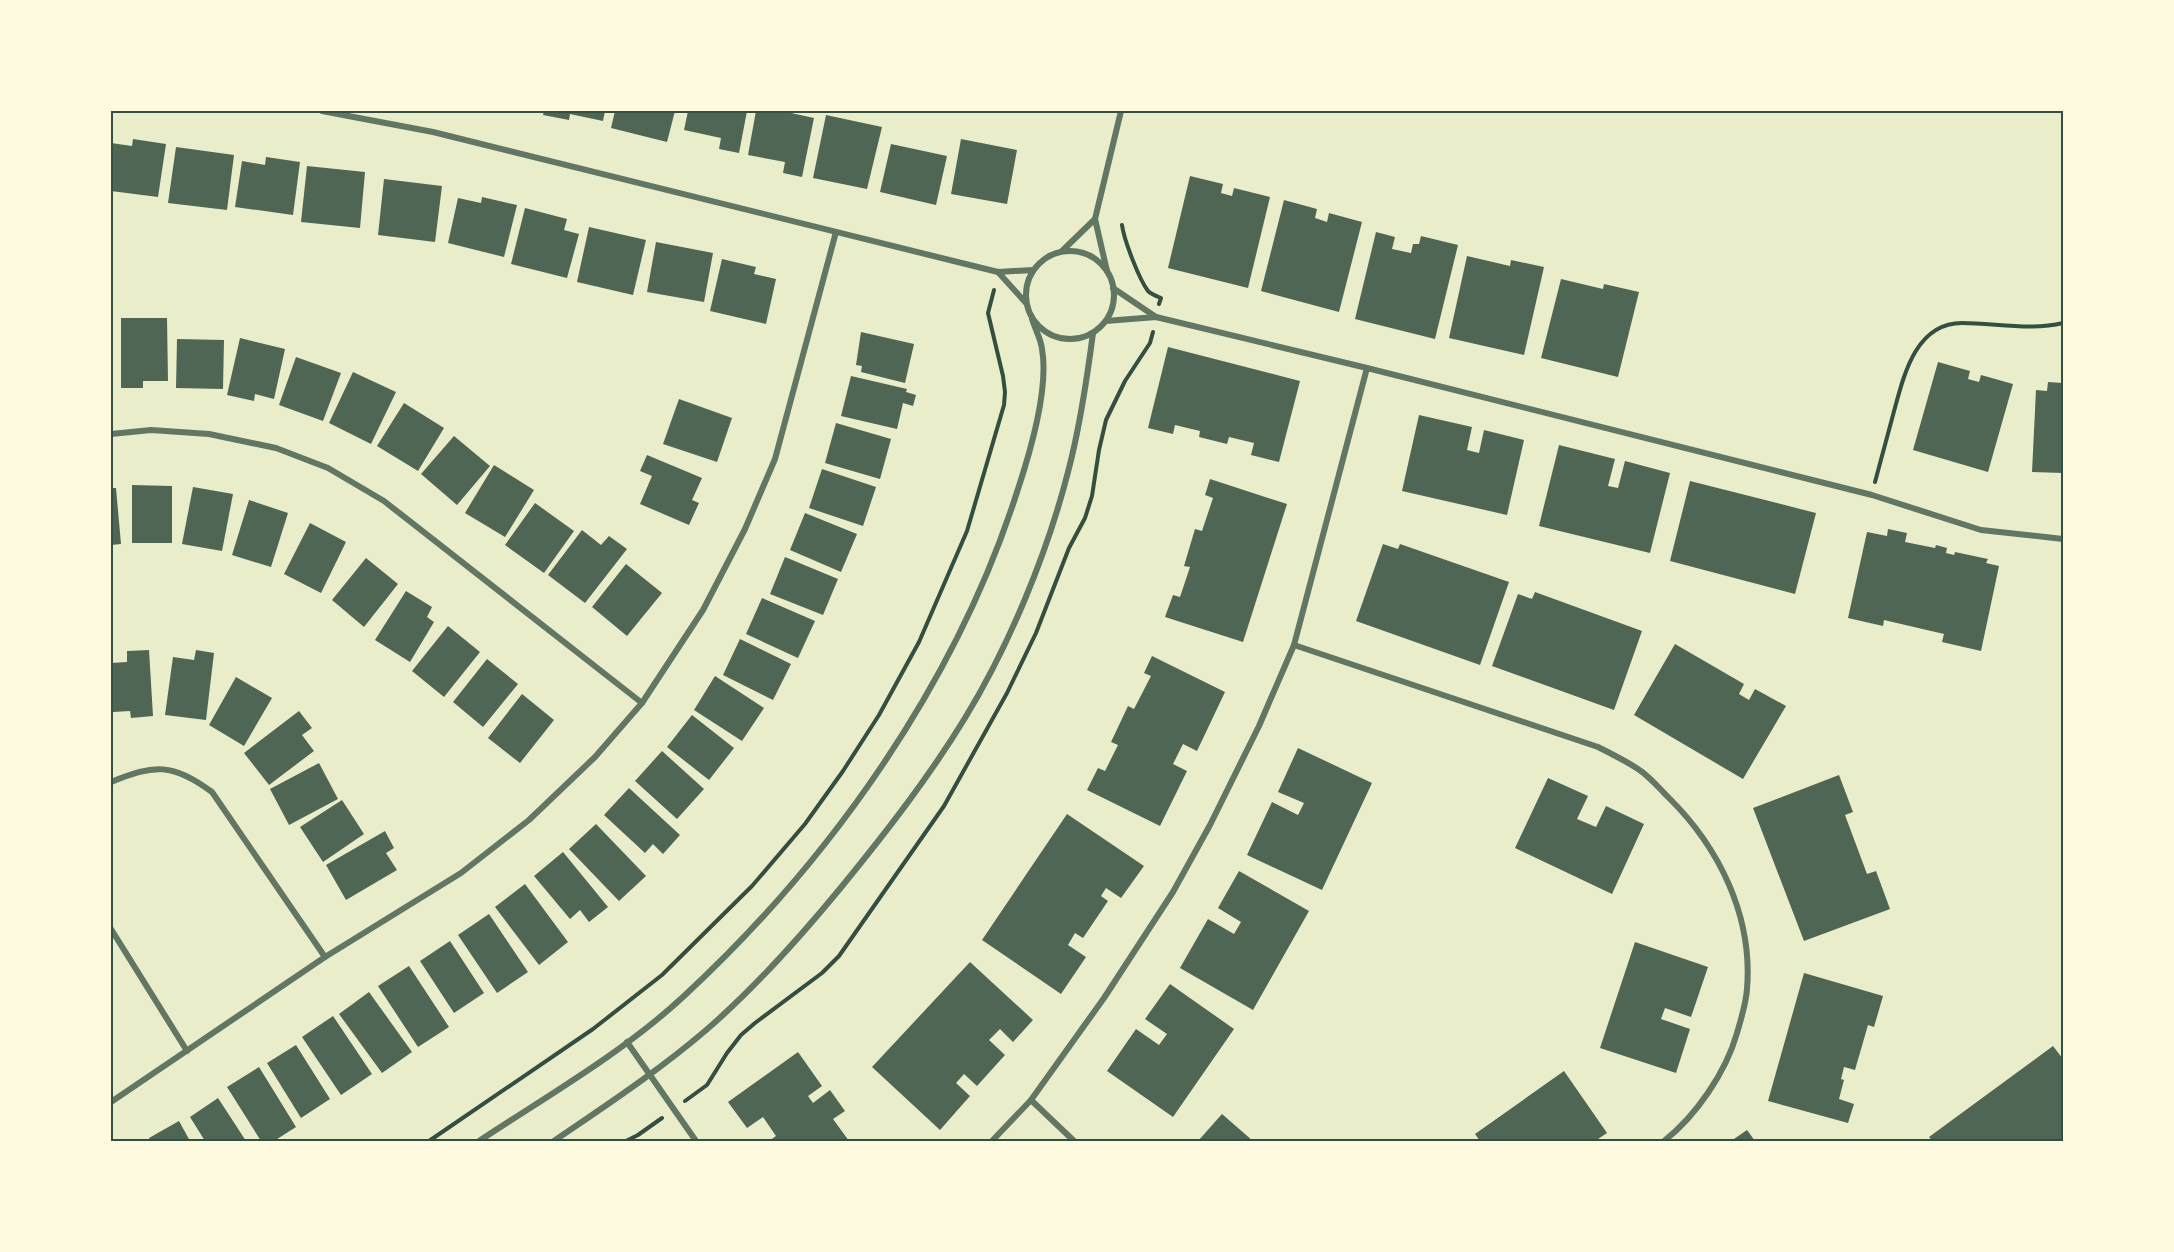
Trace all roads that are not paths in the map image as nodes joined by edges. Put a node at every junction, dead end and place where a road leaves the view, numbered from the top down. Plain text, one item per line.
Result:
1 (322, 111) edge
2 (1121, 111) edge
3 (1095, 219) junction
4 (836, 231) junction
5 (1062, 251) junction
6 (1033, 270) junction
7 (998, 272) junction
8 (1107, 272) junction
9 (1113, 288) junction
10 (1026, 303) junction
11 (1156, 317) junction
12 (1032, 319) junction
13 (1106, 321) junction
14 (1093, 333) junction
15 (1367, 368) junction
16 (111, 434) edge
17 (2063, 539) edge
18 (1294, 645) junction
19 (642, 703) junction
20 (111, 782) edge
21 (111, 929) edge
22 (325, 957) junction
23 (627, 1042) junction
24 (187, 1051) junction
25 (650, 1075) junction
26 (1031, 1101) junction
27 (111, 1102) edge
28 (479, 1141) edge
29 (554, 1141) edge
30 (696, 1141) edge
31 (992, 1141) edge
32 (1074, 1141) edge
33 (1664, 1141) edge

1 - 4 street
2 - 3 street
3 - 5 street
3 - 8 street
4 - 7 street
4 - 19 street
5 - 6 street
5 - 8 street
6 - 7 street
6 - 10 street
7 - 10 street
8 - 9 street
9 - 11 street
9 - 13 street
10 - 12 street
11 - 13 street
11 - 15 street
12 - 14 street
12 - 23 street
13 - 14 street
14 - 25 street
15 - 17 street
15 - 18 street
16 - 19 street
18 - 26 street
18 - 33 street
19 - 22 street
20 - 22 street
21 - 24 street
22 - 24 street
23 - 25 street
23 - 28 street
24 - 27 street
25 - 29 street
25 - 30 street
26 - 31 street
26 - 32 street

